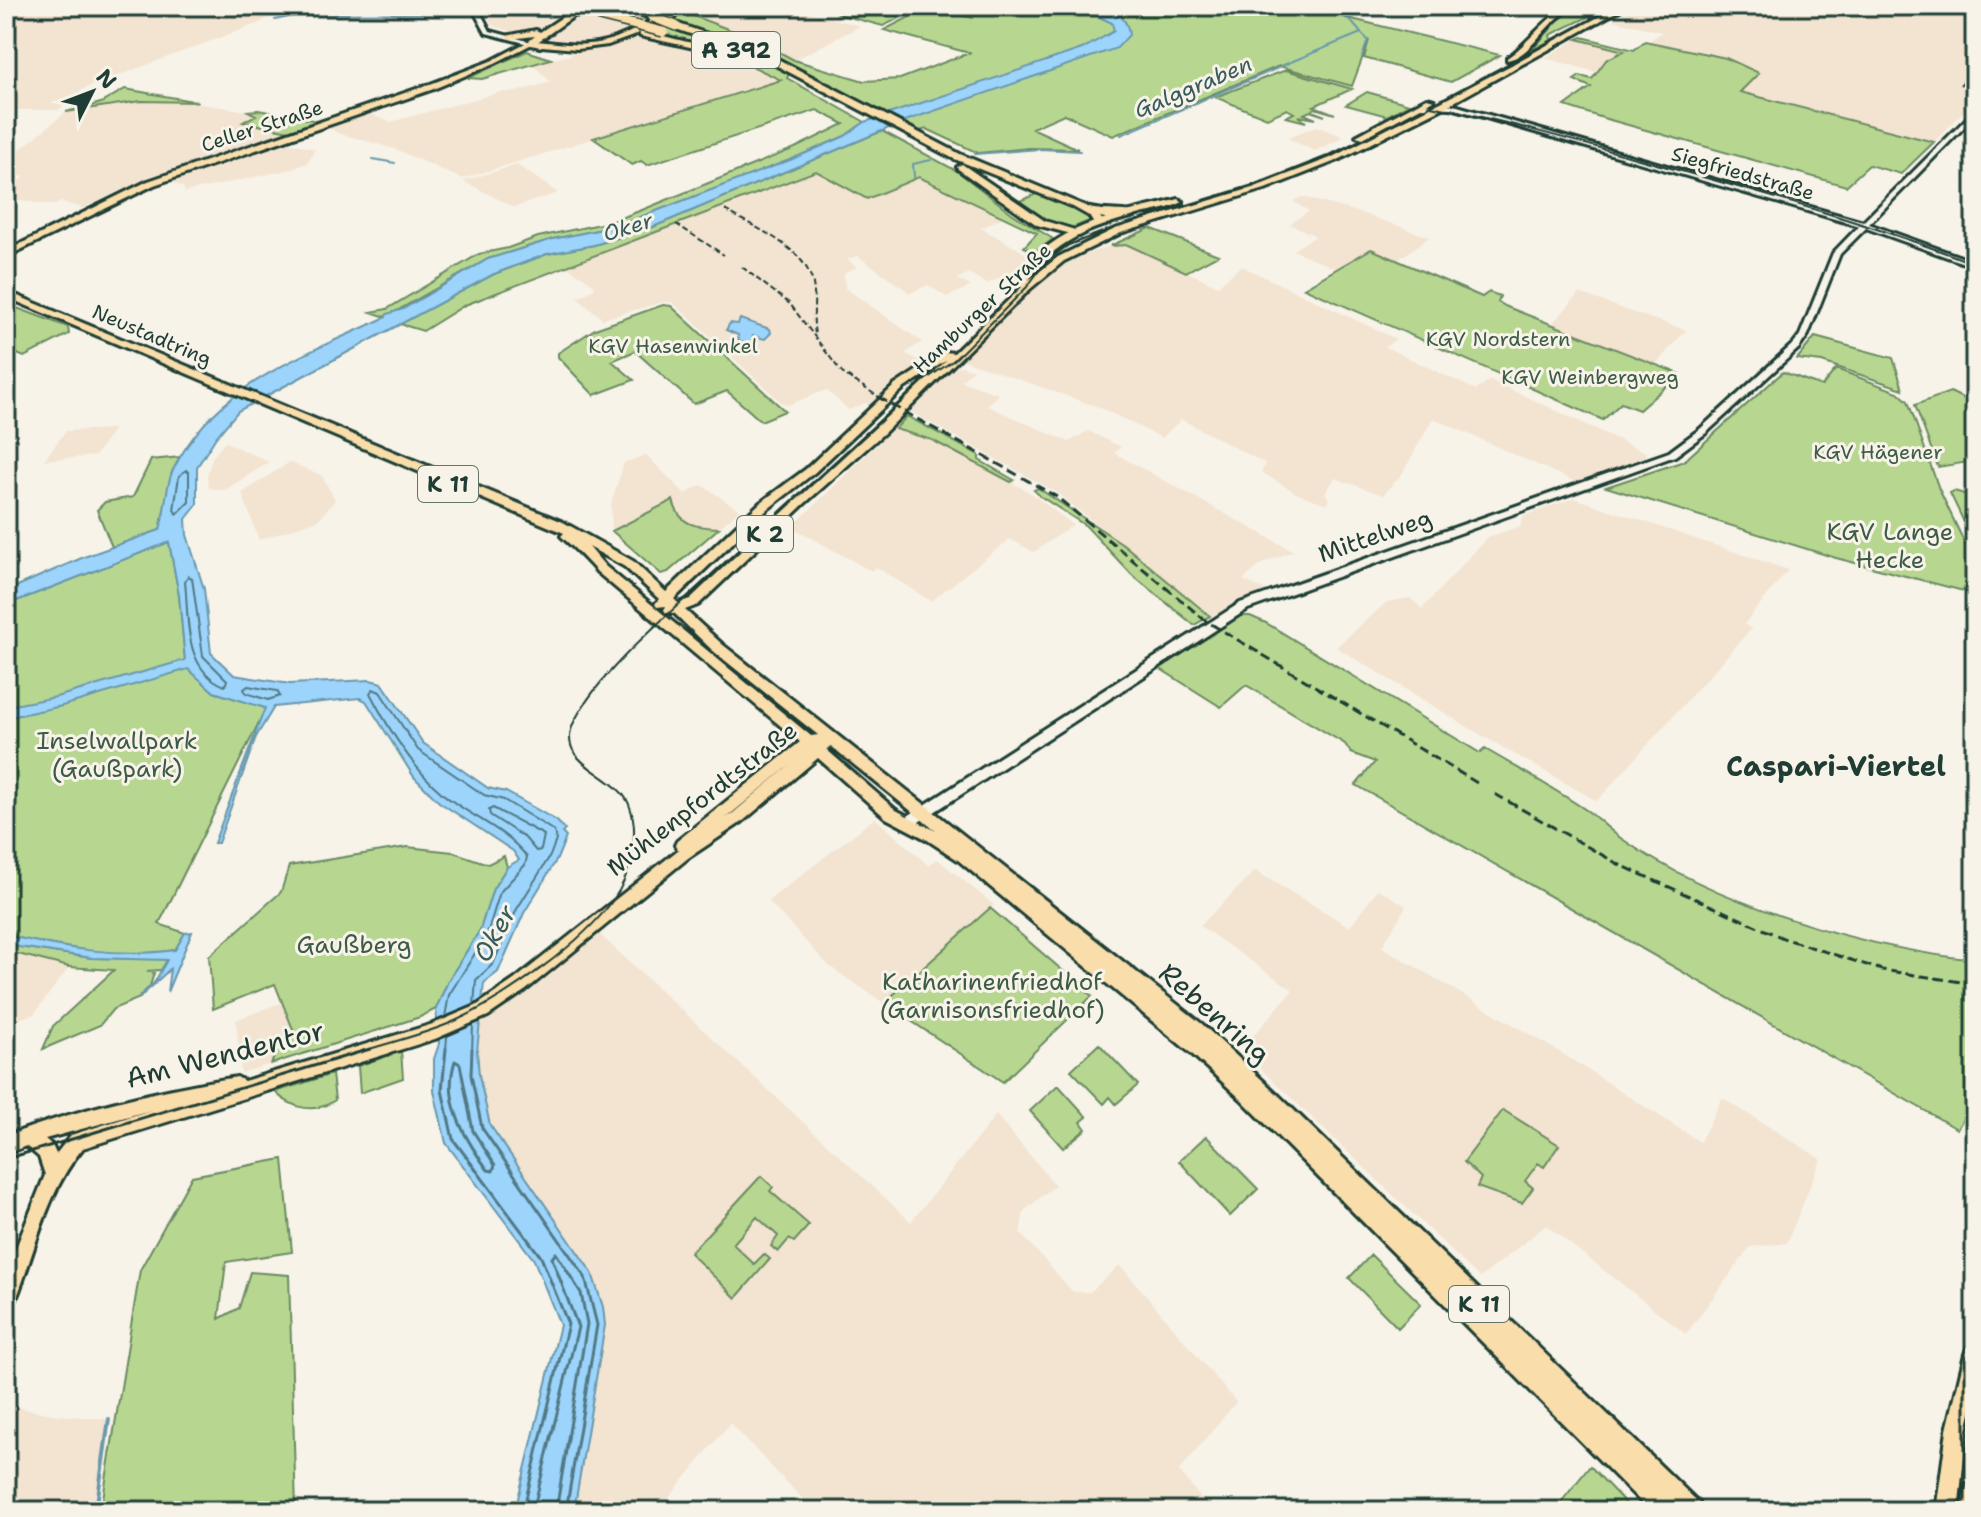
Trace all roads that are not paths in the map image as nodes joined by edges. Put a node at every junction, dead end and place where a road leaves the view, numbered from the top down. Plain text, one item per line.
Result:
1 (474, 6) edge
2 (580, 6) edge
3 (1572, 6) edge
4 (1624, 6) edge
5 (666, 12) edge
6 (651, 33) junction
7 (527, 41) junction
8 (631, 42) joint
9 (551, 46) junction
10 (513, 50) junction
11 (844, 100) junction
12 (1439, 103) junction
13 (1975, 112) edge
14 (965, 164) junction
15 (1088, 211) junction
16 (1133, 214) junction
17 (1112, 221) junction
18 (1865, 225) junction
19 (1052, 228) junction
20 (1079, 233) junction
21 (1114, 233) junction
22 (1095, 234) junction
23 (1063, 242) junction
24 (6, 252) edge
25 (1975, 265) edge
26 (6, 294) edge
27 (6, 301) edge
28 (228, 388) junction
29 (282, 411) junction
30 (861, 423) junction
31 (880, 431) junction
32 (754, 515) junction
33 (765, 534) junction
34 (651, 609) junction
35 (675, 615) junction
36 (832, 737) junction
37 (814, 747) junction
38 (924, 812) junction
39 (907, 823) junction
40 (434, 1027) junction
41 (28, 1137) junction
42 (6, 1145) edge
43 (54, 1176) junction
44 (6, 1300) edge
45 (1975, 1354) edge
46 (1975, 1492) edge
47 (1665, 1511) edge
48 (1691, 1511) edge
49 (1947, 1511) edge
50 (1973, 1511) edge

1 - 7 street
2 - 6 highway, A 392, bridge
2 - 7 highway
3 - 12 main road, Hamburger Straße / K 2
4 - 12 main road, Hamburger Straße / K 2
5 - 6 main road
5 - 11 highway, A 392
6 - 8 highway
6 - 9 main road
6 - 11 highway, A 392
7 - 9 highway
7 - 10 main road, Celler Straße
7 - 10 street
8 - 9 main road
9 - 10 main road
10 - 24 main road, Celler Straße
11 - 14 highway, A 392
12 - 16 main road, Hamburger Straße / K 2
12 - 18 street, Siegfriedstraße
12 - 21 main road, Hamburger Straße / K 2
13 - 18 street, Mittelweg
14 - 15 highway
14 - 19 highway
15 - 16 highway
15 - 22 highway
16 - 17 main road, Hamburger Straße / K 2
17 - 21 main road
17 - 22 main road, Hamburger Straße / K 2
18 - 25 street, Siegfriedstraße
18 - 38 street, Mittelweg
19 - 20 highway
19 - 23 highway
20 - 22 main road
20 - 23 main road, Hamburger Straße / K 2
21 - 22 main road, Hamburger Straße / K 2
22 - 31 main road, Hamburger Straße / K 2
23 - 30 main road, Hamburger Straße / K 2
26 - 28 main road, Neustadtring / K 11
27 - 28 main road, Neustadtring / K 11
28 - 29 main road, Neustadtring / K 11
29 - 34 main road, K 11
29 - 35 main road, K 11
30 - 31 main road
30 - 32 main road, Hamburger Straße / K 2
31 - 33 main road, Hamburger Straße / K 2
32 - 33 main road
32 - 35 main road, Hamburger Straße / K 2
33 - 35 main road, Hamburger Straße / K 2
34 - 35 main road, Rebenring / K 11
34 - 35 main road, Hamburger Straße / K 2
35 - 36 main road, Rebenring / K 11
35 - 37 main road, Rebenring / K 11
36 - 37 main road, Mühlenpfordtstraße
36 - 38 main road, Rebenring / K 11
37 - 39 main road, Rebenring / K 11
37 - 40 main road, Mühlenpfordtstraße
38 - 39 street, Mittelweg
38 - 48 main road, Rebenring / K 11
39 - 47 main road, Rebenring / K 11
40 - 41 main road, Am Wendentor
40 - 43 main road, Am Wendentor
41 - 42 main road, Am Wendentor
41 - 43 main road
43 - 44 main road, Am Wendentor
45 - 49 main road
46 - 50 main road

